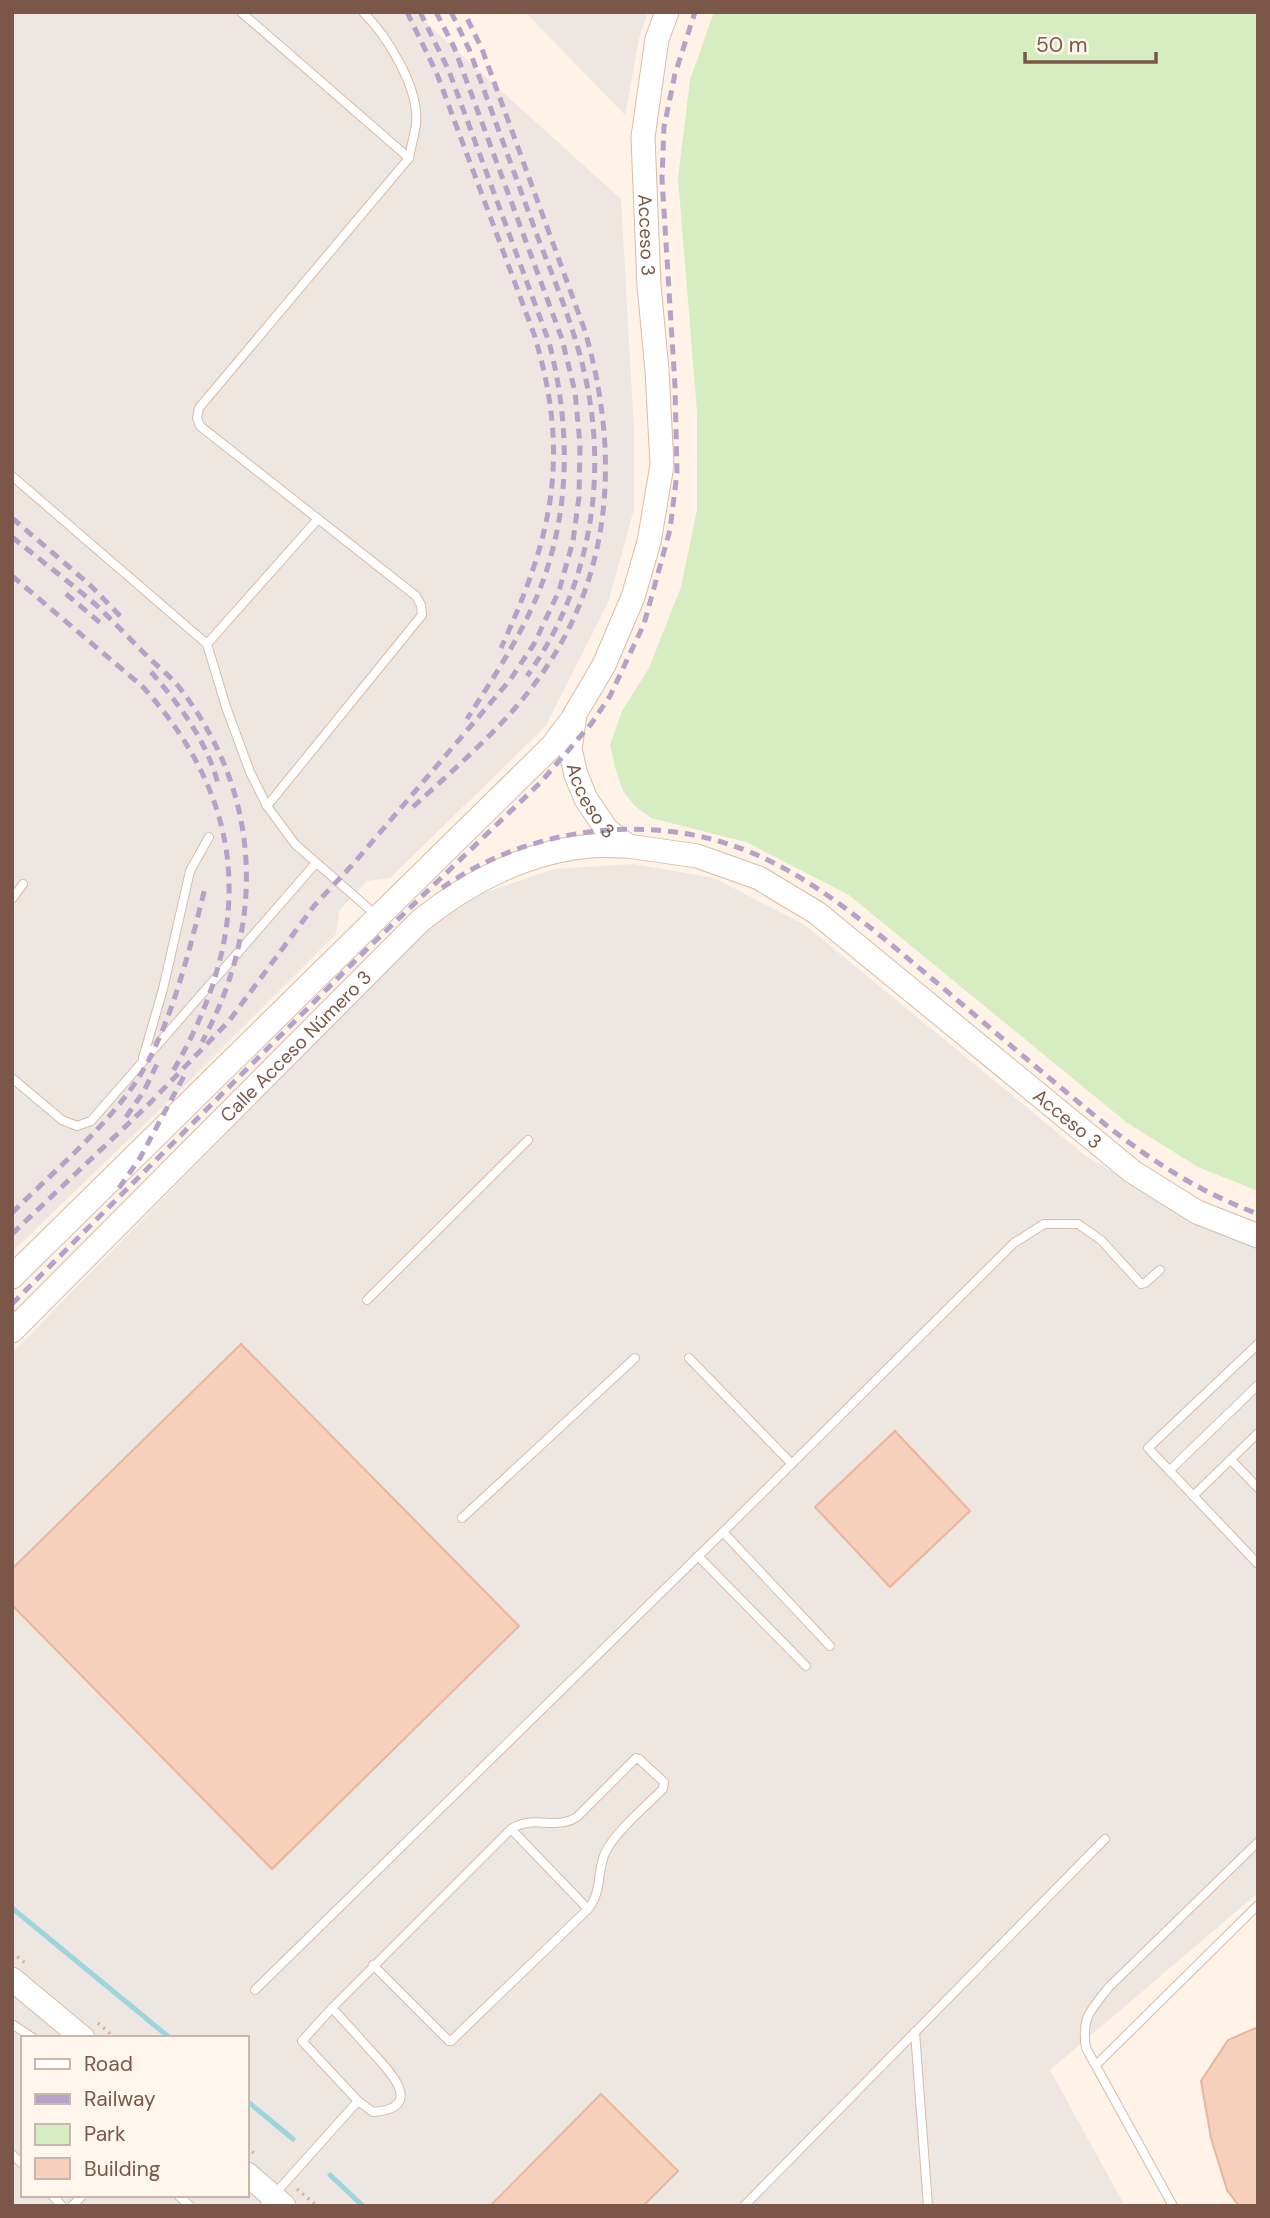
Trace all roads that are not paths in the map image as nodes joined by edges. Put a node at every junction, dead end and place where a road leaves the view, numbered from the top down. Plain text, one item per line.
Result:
1 (241, 12) edge
2 (363, 12) edge
3 (667, 12) edge
4 (409, 158) junction
5 (12, 476) edge
6 (318, 519) junction
7 (207, 645) junction
8 (575, 714) junction
9 (268, 806) junction
10 (209, 837) dead end
11 (628, 846) junction
12 (316, 863) junction
13 (23, 884) dead end
14 (12, 899) edge
15 (379, 918) junction
16 (143, 1060) junction
17 (12, 1078) edge
18 (528, 1140) dead end
19 (1258, 1236) edge
20 (1160, 1270) dead end
21 (12, 1277) edge
22 (367, 1300) dead end
23 (12, 1331) edge
24 (1258, 1344) edge
25 (635, 1358) dead end
26 (689, 1358) dead end
27 (1258, 1385) edge
28 (1258, 1433) edge
29 (1231, 1460) junction
30 (791, 1463) junction
31 (1169, 1471) junction
32 (1258, 1488) edge
33 (1193, 1496) junction
34 (462, 1518) dead end
35 (723, 1532) junction
36 (698, 1556) junction
37 (1258, 1564) edge
38 (830, 1646) dead end
39 (806, 1666) dead end
40 (510, 1829) junction
41 (1105, 1839) dead end
42 (1258, 1842) edge
43 (1258, 1905) edge
44 (588, 1909) junction
45 (373, 1965) junction
46 (12, 1979) edge
47 (255, 1990) dead end
48 (332, 2008) junction
49 (12, 2024) edge
50 (915, 2032) junction
51 (30, 2036) edge
52 (81, 2036) edge
53 (1096, 2066) junction
54 (358, 2101) junction
55 (248, 2175) edge
56 (274, 2203) edge
57 (744, 2206) edge
58 (928, 2206) edge
59 (1173, 2206) edge

1 - 4 lane
2 - 4 lane
3 - 8 street, Acceso 3
4 - 6 lane
5 - 7 lane
6 - 7 lane
6 - 9 lane
7 - 9 lane
8 - 11 street, Acceso 3
8 - 15 street, Calle Acceso Número 3
9 - 12 lane
10 - 16 lane
11 - 19 street, Acceso 3
11 - 23 street, Calle Acceso Número 3
12 - 15 lane
12 - 16 lane
13 - 14 lane
15 - 21 street, Calle Acceso Número 3
16 - 17 lane
18 - 22 lane
20 - 30 lane
24 - 31 lane
25 - 34 lane
26 - 30 lane
27 - 31 lane
28 - 29 lane
29 - 32 lane
29 - 33 lane
30 - 35 lane
31 - 33 lane
33 - 37 lane
35 - 36 lane
35 - 38 lane
36 - 39 lane
36 - 47 lane
40 - 44 lane
40 - 44 lane
40 - 45 lane
41 - 50 lane
42 - 53 lane
43 - 53 lane
44 - 45 lane
45 - 48 lane
46 - 52 street
48 - 54 lane
48 - 54 lane
49 - 51 lane
50 - 57 lane
50 - 58 lane
53 - 59 lane
54 - 56 lane
55 - 56 street

